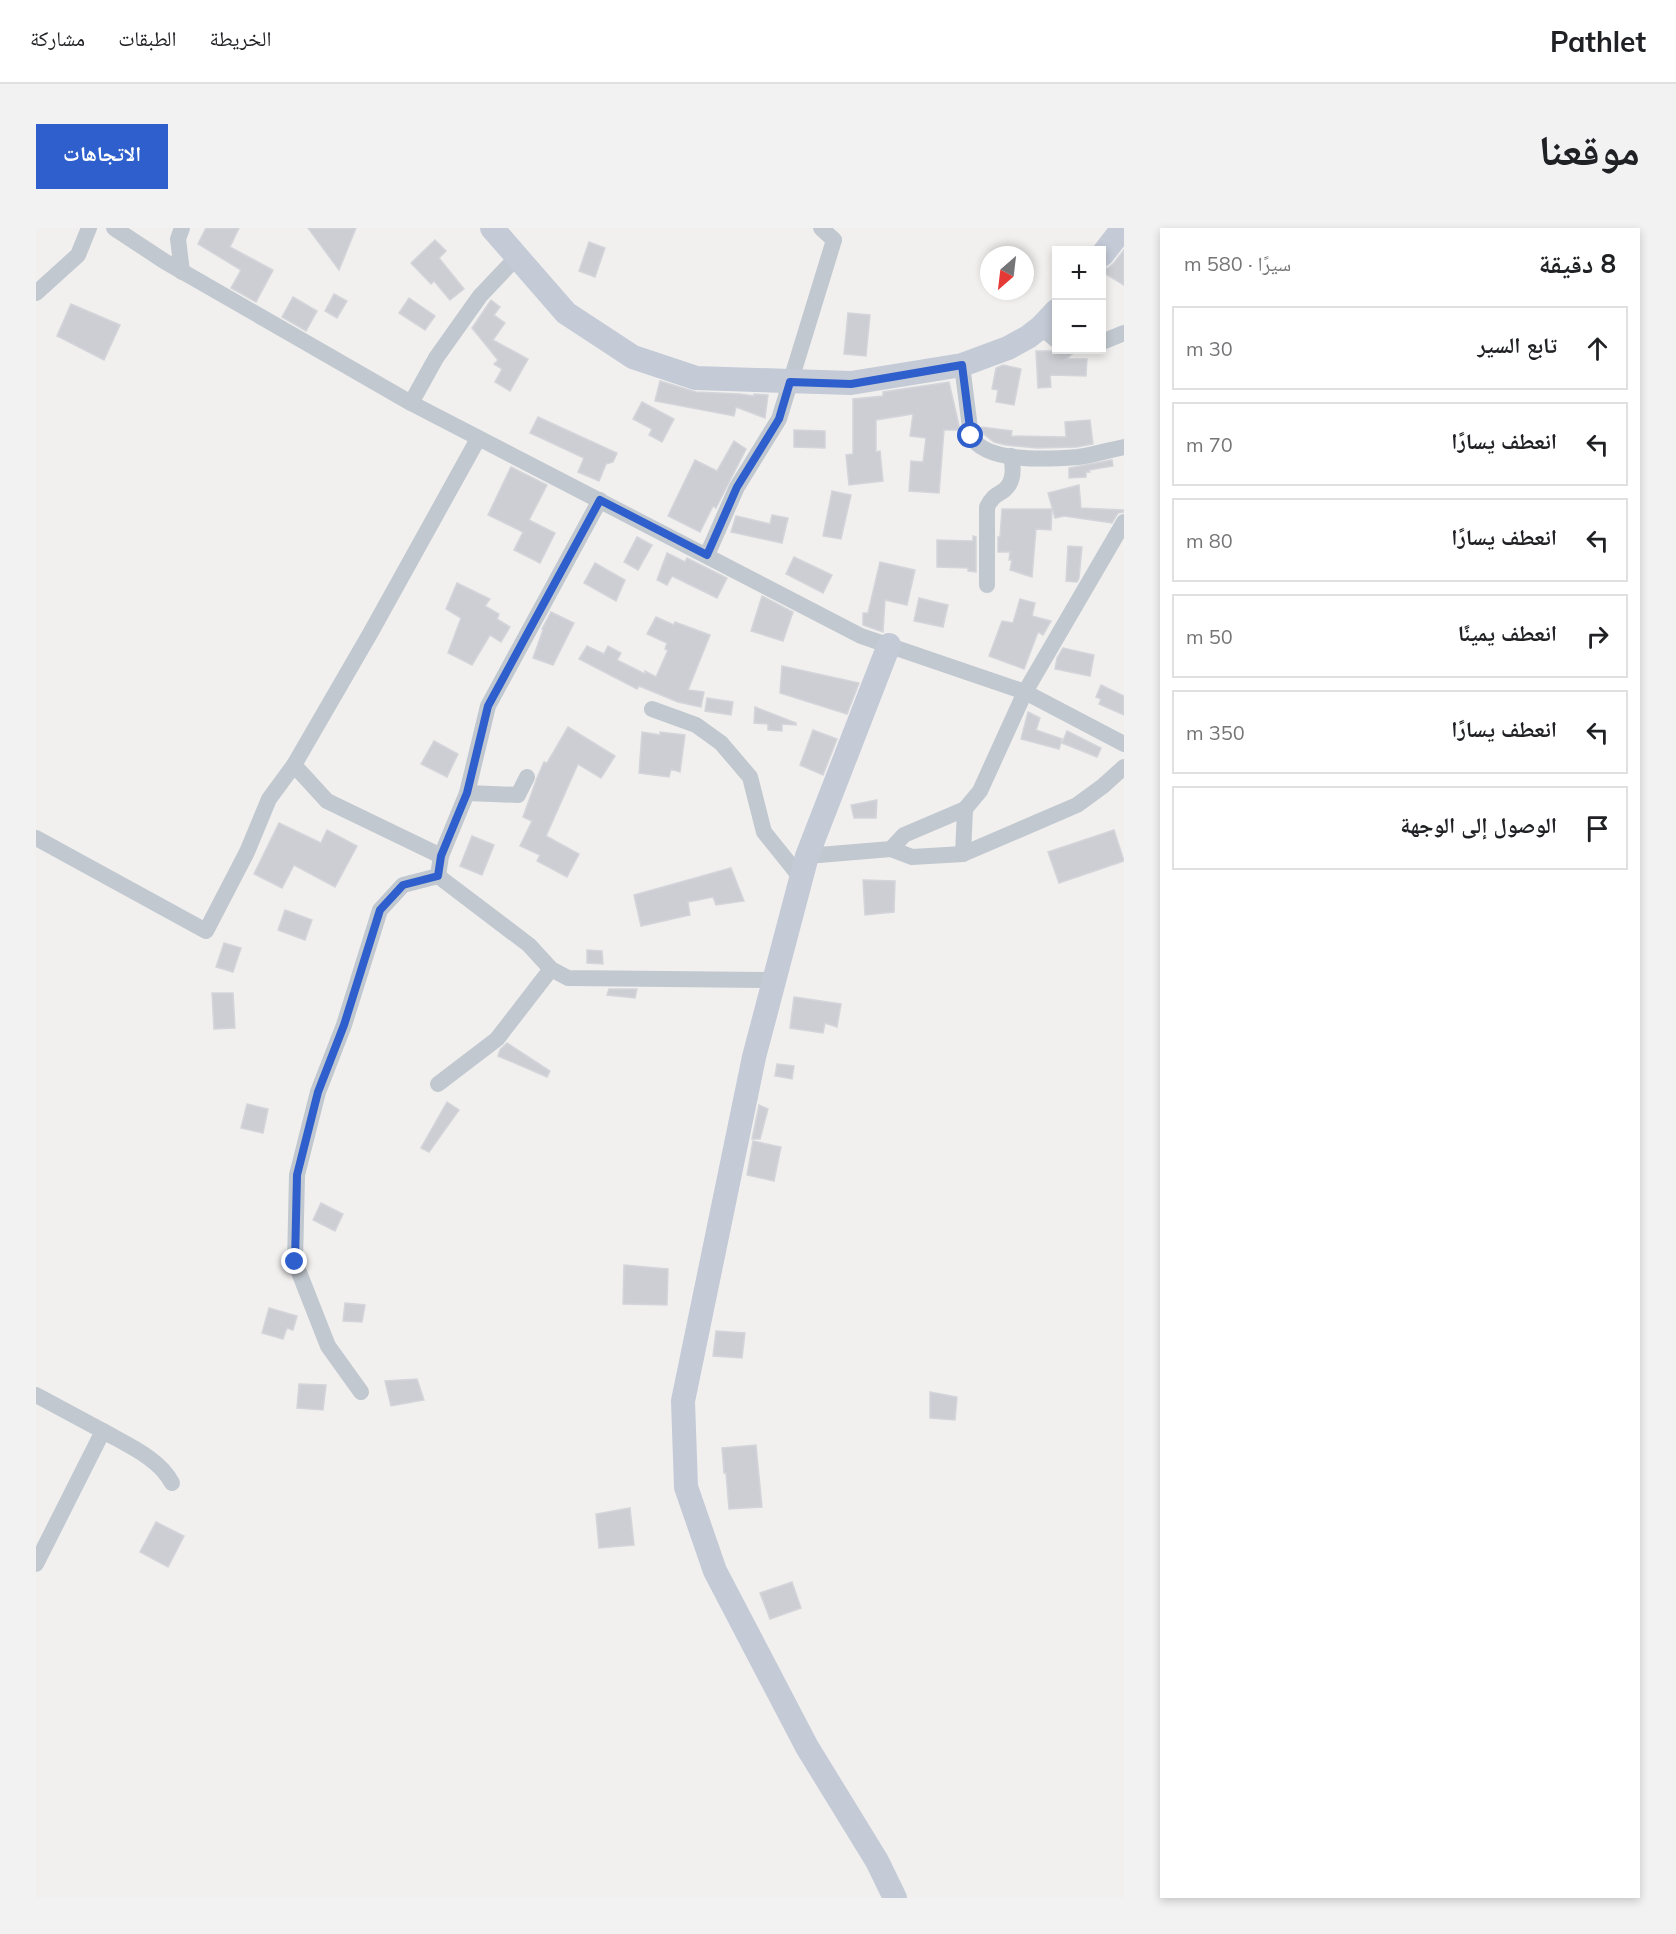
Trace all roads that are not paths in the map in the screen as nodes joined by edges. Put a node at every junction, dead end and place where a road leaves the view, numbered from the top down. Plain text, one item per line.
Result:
1 (89, 228) edge
2 (114, 228) edge
3 (182, 228) edge
4 (492, 228) edge
5 (821, 228) edge
6 (1123, 228) edge
7 (1106, 249) edge
8 (517, 257) junction
9 (182, 272) junction
10 (36, 293) edge
11 (1051, 326) edge
12 (1124, 333) edge
13 (1106, 340) edge
14 (962, 365) junction
15 (790, 382) junction
16 (411, 404) junction
17 (478, 439) junction
18 (1124, 447) edge
19 (1011, 456) junction
20 (600, 500) junction
21 (1124, 522) edge
22 (707, 555) junction
23 (987, 585) dead end
24 (889, 645) junction
25 (1025, 692) junction
26 (652, 709) dead end
27 (1124, 744) edge
28 (294, 765) junction
29 (1124, 767) edge
30 (527, 777) dead end
31 (467, 793) junction
32 (964, 809) junction
33 (36, 838) edge
34 (891, 849) junction
35 (963, 854) junction
36 (441, 856) junction
37 (804, 867) junction
38 (438, 876) junction
39 (552, 969) junction
40 (774, 980) junction
41 (438, 1084) dead end
42 (361, 1392) dead end
43 (36, 1395) edge
44 (103, 1431) junction
45 (172, 1483) dead end
46 (36, 1564) edge
47 (896, 1898) edge

1 - 10 street
2 - 9 street
3 - 9 street
4 - 8 street
5 - 15 street
6 - 7 street
8 - 15 street
8 - 16 street
9 - 16 street
11 - 14 street
12 - 13 street
14 - 15 street
14 - 19 street
15 - 22 street
16 - 17 street
17 - 20 street
17 - 28 street
18 - 19 street
19 - 23 street
20 - 22 street
20 - 31 street
21 - 25 street
22 - 24 street
24 - 25 street
24 - 37 street
25 - 27 street
25 - 32 street
26 - 37 street
28 - 33 street
28 - 36 street
29 - 35 street
30 - 31 street
31 - 36 street
32 - 34 street
32 - 35 street
34 - 35 street
34 - 37 street
36 - 38 street
37 - 40 street
38 - 39 street
38 - 42 street
39 - 40 street
39 - 41 street
40 - 47 street
43 - 44 street
44 - 45 street
44 - 46 street

